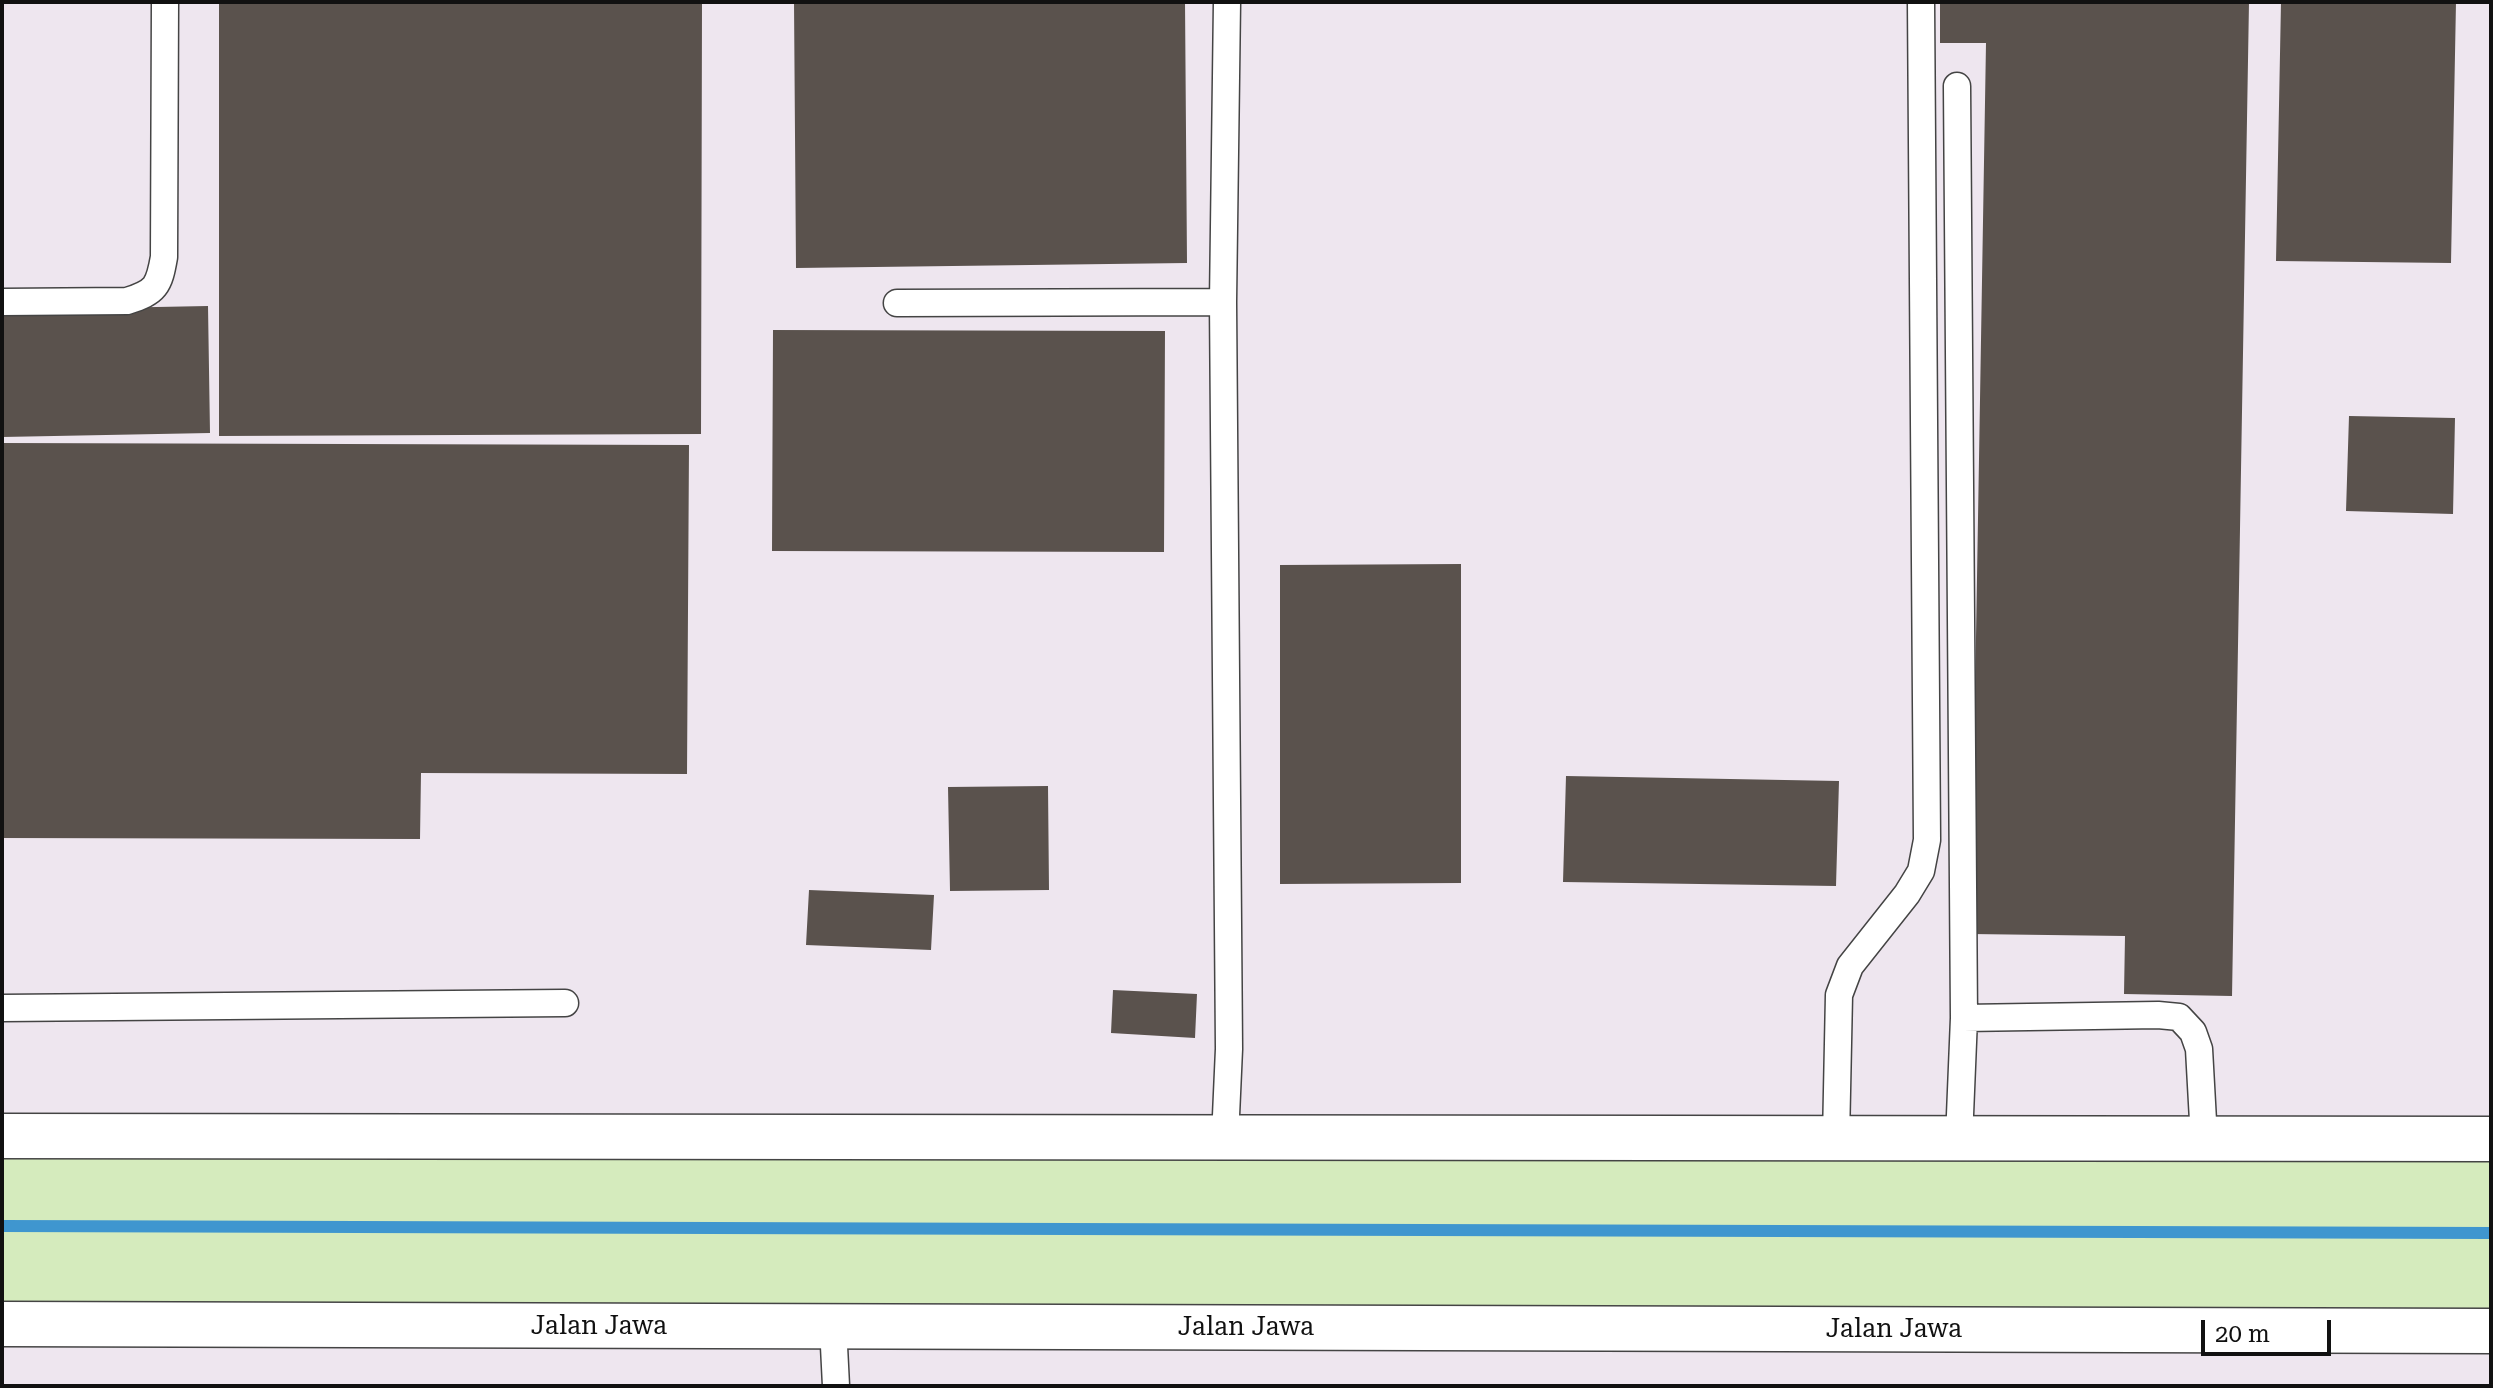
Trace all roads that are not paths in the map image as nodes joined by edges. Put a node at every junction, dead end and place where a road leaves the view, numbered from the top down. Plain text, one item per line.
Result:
1 (165, 2) edge
2 (1227, 2) edge
3 (1921, 2) edge
4 (1957, 86) dead end
5 (2, 302) edge
6 (1223, 302) junction
7 (897, 303) dead end
8 (565, 1003) dead end
9 (2, 1008) edge
10 (1964, 1018) junction
11 (2, 1136) edge
12 (1225, 1138) junction
13 (1836, 1139) junction
14 (1959, 1139) junction
15 (2204, 1139) junction
16 (2491, 1139) edge
17 (2, 1324) edge
18 (833, 1326) junction
19 (2491, 1331) edge
20 (836, 1386) edge

1 - 5 lane
2 - 6 lane
3 - 13 lane
4 - 10 lane
6 - 7 lane
6 - 12 lane
8 - 9 lane
10 - 14 lane
10 - 15 lane
11 - 12 street
12 - 13 street
13 - 14 street
14 - 15 street
15 - 16 street
17 - 18 street, Jalan Jawa
18 - 19 street, Jalan Jawa
18 - 20 lane

